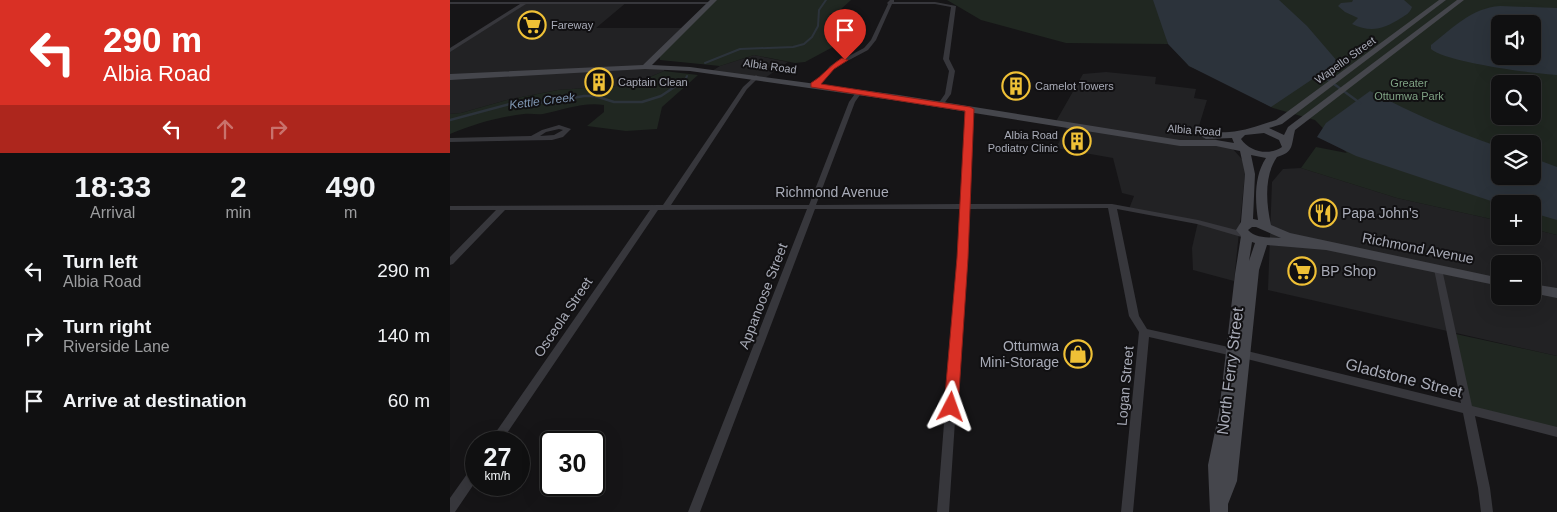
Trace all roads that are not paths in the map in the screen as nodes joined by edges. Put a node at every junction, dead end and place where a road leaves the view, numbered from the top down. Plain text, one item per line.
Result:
1 (1443, 0) edge
2 (1461, 0) edge
3 (712, 1) edge
4 (890, 1) edge
5 (527, 2) edge
6 (450, 3) edge
7 (450, 50) edge
8 (659, 53) junction
9 (645, 67) junction
10 (674, 67) junction
11 (756, 77) junction
12 (450, 78) edge
13 (814, 85) junction
14 (859, 92) junction
15 (941, 104) junction
16 (970, 109) junction
17 (1257, 129) junction
18 (1238, 134) junction
19 (1144, 137) junction
20 (533, 138) dead end
21 (450, 140) edge
22 (1287, 143) junction
23 (1244, 148) junction
24 (1273, 155) junction
25 (1112, 206) junction
26 (965, 207) junction
27 (450, 208) edge
28 (504, 208) junction
29 (660, 208) junction
30 (812, 208) junction
31 (1212, 225) joint
32 (1245, 230) junction
33 (1266, 234) junction
34 (450, 262) edge
35 (1438, 269) junction
36 (1491, 280) edge
37 (1541, 290) edge
38 (1557, 293) edge
39 (1144, 332) junction
40 (1238, 353) junction
41 (1468, 410) junction
42 (503, 431) edge
43 (1557, 432) edge
44 (465, 487) edge
45 (450, 509) edge
46 (1219, 509) edge
47 (694, 512) edge
48 (943, 512) edge
49 (1127, 512) edge
50 (1487, 512) edge

1 - 17 main road, Wapello Street
2 - 22 main road, Wapello Street
3 - 5 street
3 - 8 main road
4 - 13 street
4 - 15 street
5 - 6 street
5 - 7 street
8 - 9 main road
8 - 10 main road
9 - 10 main road, Albia Road
9 - 12 main road, Albia Road
10 - 11 main road, Albia Road
11 - 13 main road, Albia Road
11 - 29 street, Osceola Street
13 - 14 main road, Albia Road
14 - 15 main road, Albia Road
14 - 30 street, Appanoose Street
15 - 16 main road, Albia Road
16 - 19 main road, Albia Road
16 - 26 street
17 - 18 main road, Wapello Street
17 - 22 main road
18 - 19 main road, Albia Road
18 - 23 main road, North Ferry Street
19 - 23 main road, Albia Road
20 - 21 street
22 - 24 main road, Wapello Street
23 - 24 main road, Albia Road
23 - 32 main road, North Ferry Street
24 - 33 main road, North Ferry Street
25 - 26 street, Richmond Avenue
25 - 31 street, Richmond Avenue
25 - 39 street, Logan Street
26 - 30 street, Richmond Avenue
26 - 48 street
27 - 28 street, Richmond Avenue
28 - 29 street, Richmond Avenue
28 - 34 street
29 - 30 street, Richmond Avenue
29 - 42 street, Osceola Street
30 - 47 street, Appanoose Street
31 - 32 street, Richmond Avenue
32 - 33 main road, Richmond Avenue
32 - 40 main road, North Ferry Street
33 - 35 main road, Richmond Avenue
33 - 40 main road, North Ferry Street
35 - 36 main road, Richmond Avenue
35 - 41 street
37 - 38 main road
39 - 40 street, Gladstone Street
39 - 49 street, Logan Street
40 - 41 street, Gladstone Street
40 - 46 main road, North Ferry Street
41 - 43 street, Gladstone Street
41 - 50 street
44 - 45 street

